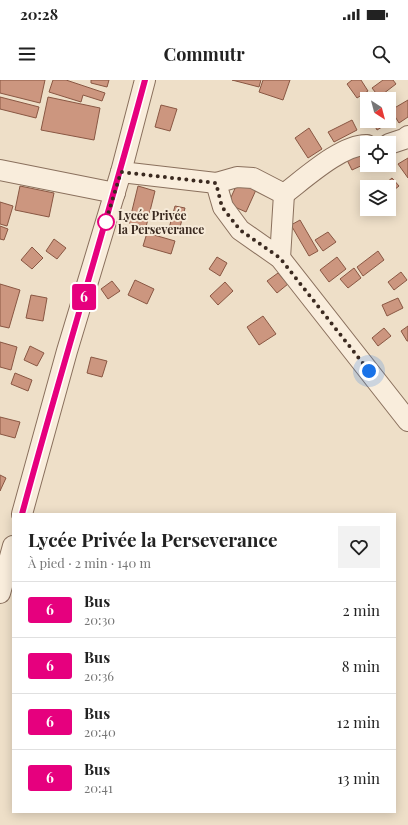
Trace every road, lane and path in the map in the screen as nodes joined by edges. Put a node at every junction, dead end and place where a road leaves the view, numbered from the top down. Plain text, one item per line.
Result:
1 (145, 80) edge
2 (408, 136) edge
3 (396, 142) edge
4 (360, 144) edge
5 (0, 170) edge
6 (121, 172) junction
7 (216, 183) junction
8 (115, 193) junction
9 (284, 194) junction
10 (280, 258) junction
11 (408, 421) edge
12 (22, 513) edge
13 (12, 550) edge
14 (0, 593) edge

1 - 6 street
2 - 3 street
4 - 9 street
5 - 8 street
6 - 7 street
6 - 8 street
7 - 9 street
7 - 10 street
8 - 12 street
9 - 10 street
10 - 11 street
13 - 14 street

